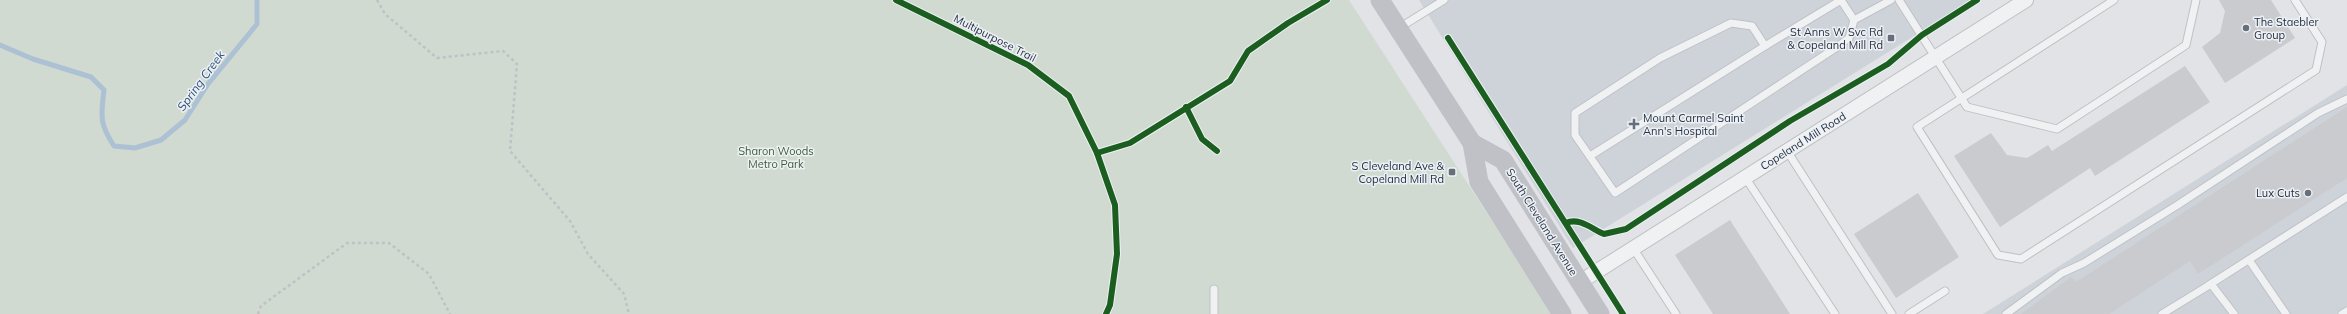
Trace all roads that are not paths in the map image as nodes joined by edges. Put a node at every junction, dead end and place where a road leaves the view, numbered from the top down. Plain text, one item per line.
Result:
1 (1380, 0) edge
2 (1444, 0) edge
3 (1891, 0) edge
4 (1898, 0) edge
5 (2026, 0) edge
6 (2114, 0) edge
7 (2196, 0) edge
8 (2295, 0) edge
9 (1854, 20) junction
10 (1398, 28) junction
11 (1765, 46) junction
12 (1937, 58) junction
13 (1962, 99) junction
14 (2347, 99) edge
15 (1472, 143) junction
16 (1787, 151) junction
17 (1590, 156) junction
18 (1745, 176) junction
19 (2347, 197) edge
20 (1633, 248) junction
21 (2249, 260) junction
22 (1580, 282) junction
23 (2209, 285) junction
24 (1214, 289) dead end
25 (1945, 290) dead end
26 (2174, 311) edge
27 (2347, 311) edge
28 (1214, 314) edge
29 (1562, 314) edge
30 (1600, 314) edge
31 (1676, 314) edge
32 (1834, 314) edge
33 (1892, 314) edge
34 (1909, 314) edge
35 (2006, 314) edge
36 (2162, 314) edge
37 (2234, 314) edge
38 (2286, 314) edge
39 (2342, 314) edge

1 - 10 main road, South Cleveland Avenue
2 - 10 lane
3 - 9 lane
4 - 12 lane
5 - 12 street, Copeland Mill Road
6 - 13 lane
7 - 13 lane
8 - 13 lane
9 - 11 lane
9 - 17 lane
10 - 15 main road, South Cleveland Avenue
11 - 17 lane
11 - 17 lane
12 - 13 lane
12 - 16 street, Copeland Mill Road
14 - 35 lane
15 - 22 main road, South Cleveland Avenue
15 - 29 main road, South Cleveland Avenue
16 - 18 street, Copeland Mill Road
16 - 33 lane
18 - 20 street, Copeland Mill Road
18 - 32 lane
19 - 21 lane
20 - 22 street, Copeland Mill Road
20 - 31 lane
21 - 23 lane
21 - 38 lane
22 - 30 main road, South Cleveland Avenue
23 - 26 lane
23 - 37 lane
24 - 28 lane
25 - 34 lane
26 - 36 lane
27 - 39 lane

